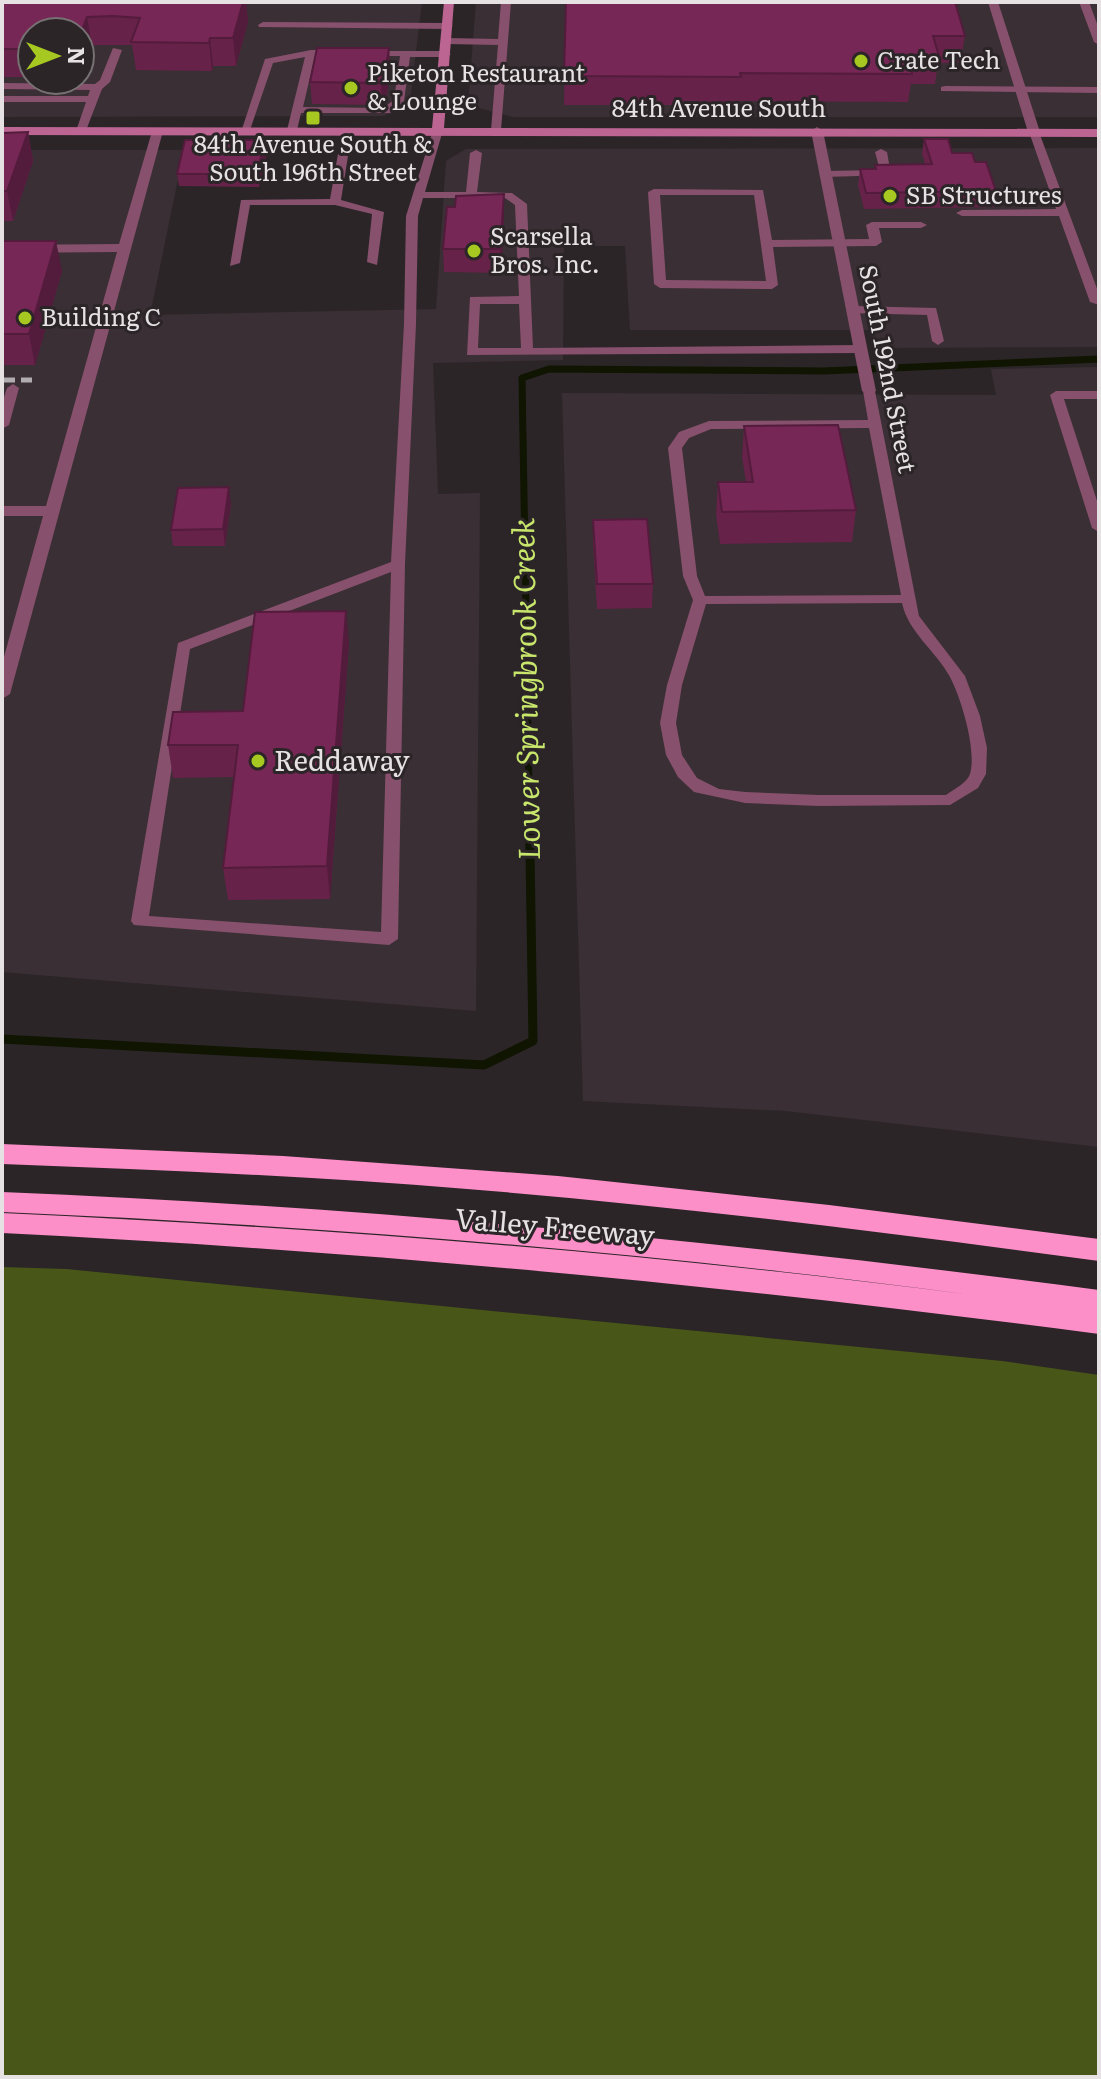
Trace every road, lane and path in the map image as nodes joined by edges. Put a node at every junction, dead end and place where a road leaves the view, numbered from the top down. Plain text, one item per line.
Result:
1 (449, 2) edge
2 (506, 2) edge
3 (993, 2) edge
4 (1084, 2) edge
5 (263, 25) dead end
6 (448, 26) junction
7 (503, 42) junction
8 (1099, 42) edge
9 (447, 48) junction
10 (117, 50) dead end
11 (311, 53) junction
12 (405, 54) junction
13 (2, 86) edge
14 (97, 87) junction
15 (945, 89) dead end
16 (1021, 89) junction
17 (1099, 90) edge
18 (2, 99) edge
19 (92, 99) junction
20 (297, 110) junction
21 (245, 130) junction
22 (292, 130) junction
23 (438, 130) junction
24 (496, 130) junction
25 (2, 131) edge
26 (81, 131) junction
27 (157, 131) junction
28 (817, 131) junction
29 (1034, 132) junction
30 (1099, 133) edge
31 (881, 152) dead end
32 (476, 153) dead end
33 (342, 156) dead end
34 (825, 174) junction
35 (418, 195) junction
36 (471, 195) junction
37 (335, 202) junction
38 (1064, 212) junction
39 (962, 213) dead end
40 (921, 225) dead end
41 (393, 243) junction
42 (839, 243) junction
43 (767, 244) junction
44 (125, 248) junction
45 (2, 249) edge
46 (373, 262) dead end
47 (234, 263) dead end
48 (525, 300) junction
49 (1096, 302) dead end
50 (853, 310) junction
51 (938, 341) dead end
52 (527, 352) junction
53 (861, 353) junction
54 (13, 388) dead end
55 (869, 391) joint
56 (1099, 395) edge
57 (875, 424) junction
58 (2, 425) edge
59 (2, 511) edge
60 (52, 511) junction
61 (1099, 528) edge
62 (398, 564) junction
63 (909, 599) junction
64 (700, 600) junction
65 (2, 694) edge
66 (2, 1154) edge
67 (2, 1202) edge
68 (2, 1223) edge
69 (1099, 1250) edge
70 (1099, 1301) edge
71 (1099, 1323) edge

1 - 6 main road
2 - 7 lane
3 - 16 street
4 - 8 lane
5 - 6 lane
6 - 9 main road
7 - 9 lane
7 - 24 lane
9 - 12 lane
9 - 23 main road
10 - 14 lane
11 - 12 lane
11 - 20 lane
11 - 21 lane
12 - 20 lane
13 - 14 lane
14 - 19 lane
15 - 16 lane
16 - 17 lane
16 - 29 street
18 - 19 lane
19 - 26 lane
20 - 22 lane
21 - 22 main road, 84th Avenue South
21 - 27 main road, 84th Avenue South
22 - 23 main road, 84th Avenue South
23 - 24 main road, 84th Avenue South
23 - 35 lane
24 - 28 main road, 84th Avenue South
25 - 26 main road, 84th Avenue South
26 - 27 main road, 84th Avenue South
27 - 44 street
28 - 29 main road, 84th Avenue South
28 - 34 street, South 192nd Street
29 - 30 main road, 84th Avenue South
29 - 38 lane
31 - 34 lane
32 - 36 lane
33 - 37 lane
34 - 42 street, South 192nd Street
35 - 36 lane
35 - 41 lane
36 - 48 lane
37 - 41 lane
37 - 47 lane
38 - 39 lane
38 - 49 lane
40 - 42 lane
41 - 46 lane
41 - 62 lane
42 - 43 lane
42 - 50 street, South 192nd Street
43 - 43 lane
44 - 45 street
44 - 60 street
48 - 52 lane
48 - 52 lane
50 - 51 lane
50 - 53 street, South 192nd Street
52 - 53 lane
53 - 55 street, South 192nd Street
54 - 58 lane
55 - 57 lane, South 192nd Street
56 - 61 lane
57 - 63 lane, South 192nd Street
57 - 64 lane
59 - 60 street
60 - 65 street
62 - 62 lane
63 - 64 lane
63 - 64 lane, South 192nd Street
66 - 69 highway, Valley Freeway
67 - 70 highway
68 - 71 highway, Valley Freeway

